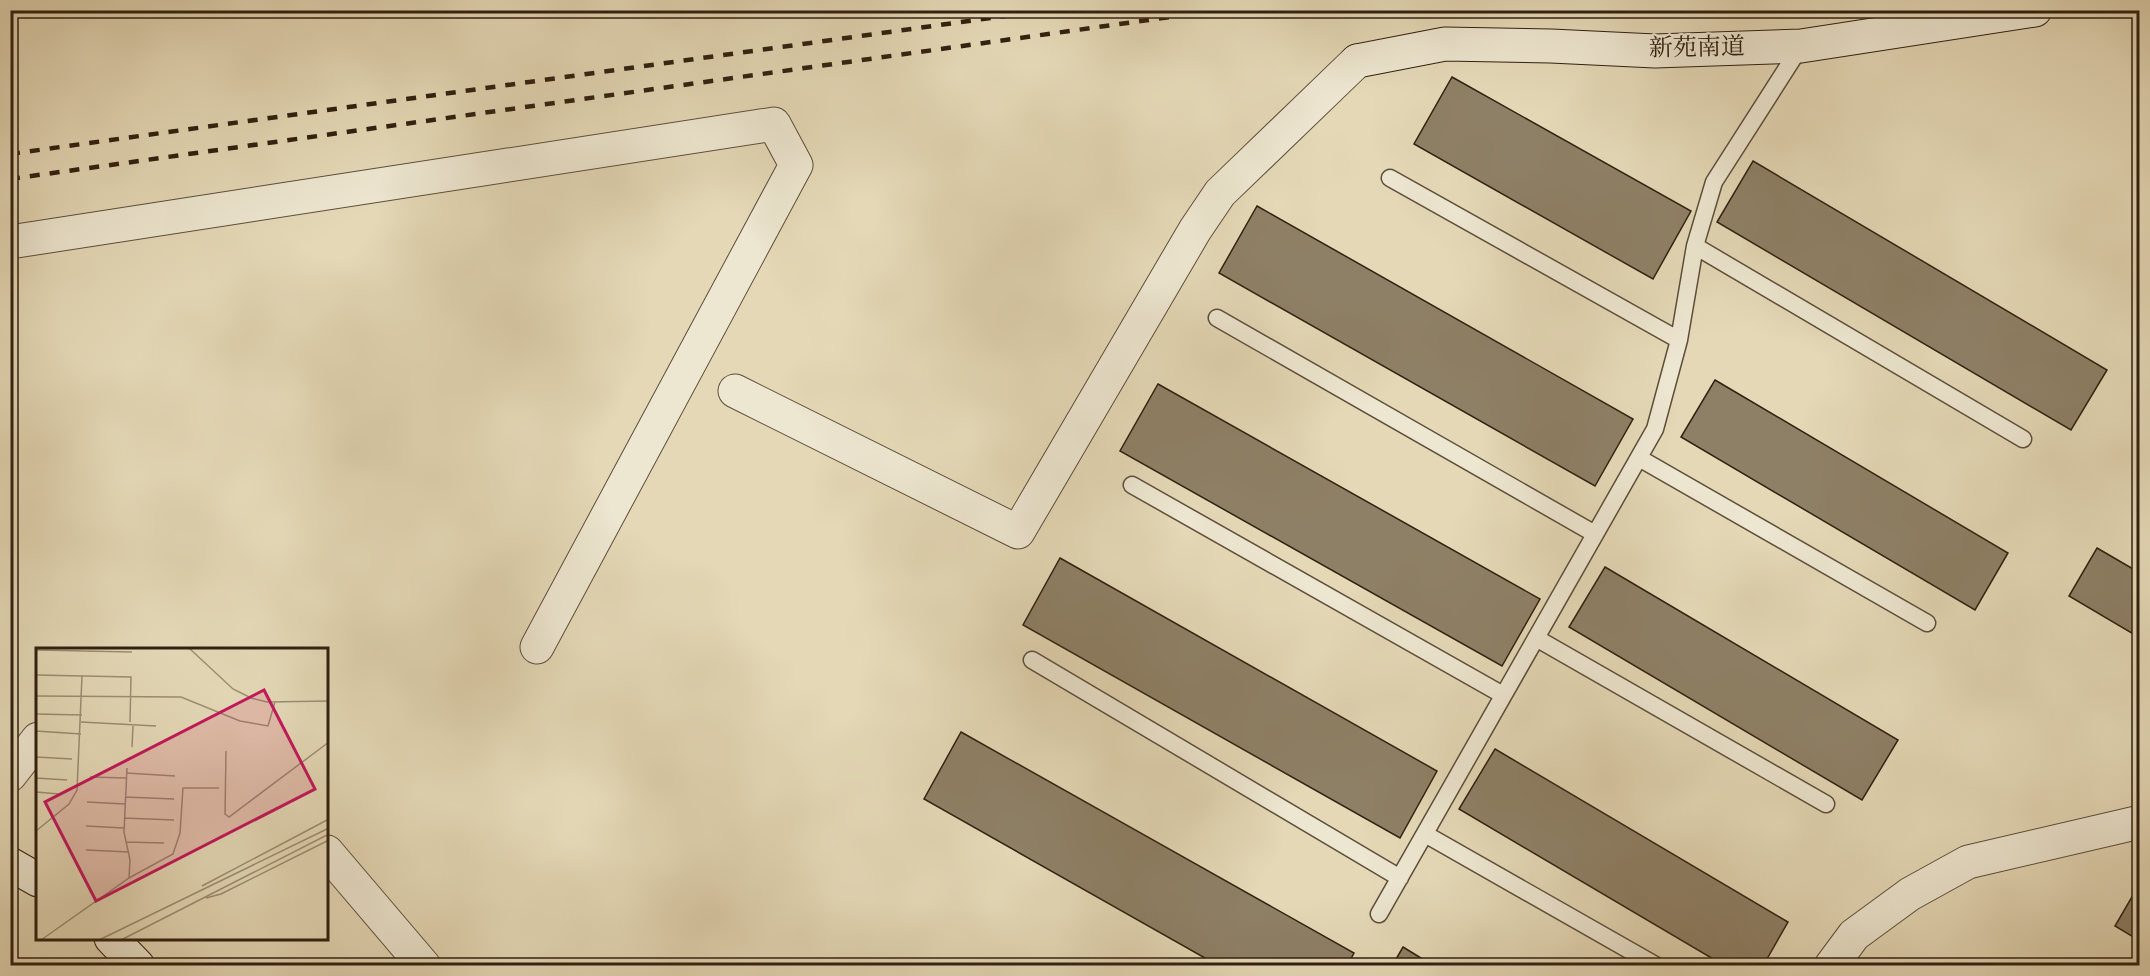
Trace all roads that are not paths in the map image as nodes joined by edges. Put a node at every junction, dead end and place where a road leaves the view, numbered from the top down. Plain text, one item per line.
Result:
1 (2035, 10) edge
2 (1801, 46) junction
3 (1390, 178) dead end
4 (10, 242) edge
5 (1695, 246) junction
6 (1218, 318) dead end
7 (1678, 340) junction
8 (735, 391) dead end
9 (2023, 439) dead end
10 (1639, 458) junction
11 (1132, 485) dead end
12 (1595, 534) junction
13 (1927, 623) dead end
14 (1536, 638) junction
15 (537, 647) dead end
16 (1032, 660) dead end
17 (1503, 695) junction
18 (36, 742) edge
19 (10, 775) edge
20 (1826, 804) dead end
21 (2139, 822) edge
22 (1425, 834) junction
23 (328, 853) edge
24 (10, 864) edge
25 (1400, 878) junction
26 (36, 879) edge
27 (1379, 914) dead end
28 (112, 940) edge
29 (138, 966) edge
30 (424, 966) edge
31 (1657, 966) edge
32 (1831, 966) edge

1 - 2 street, 新苑南道
2 - 5 lane
2 - 8 street, 新苑南道
3 - 7 lane
4 - 15 street
5 - 7 lane
5 - 9 lane
6 - 12 lane
7 - 10 lane
10 - 12 lane
10 - 13 lane
11 - 17 lane
12 - 14 lane
14 - 17 lane
14 - 20 lane
16 - 25 lane
17 - 22 lane
18 - 19 street
21 - 32 street
22 - 25 lane
22 - 31 lane
23 - 30 street
24 - 26 street
25 - 27 lane
28 - 29 street

